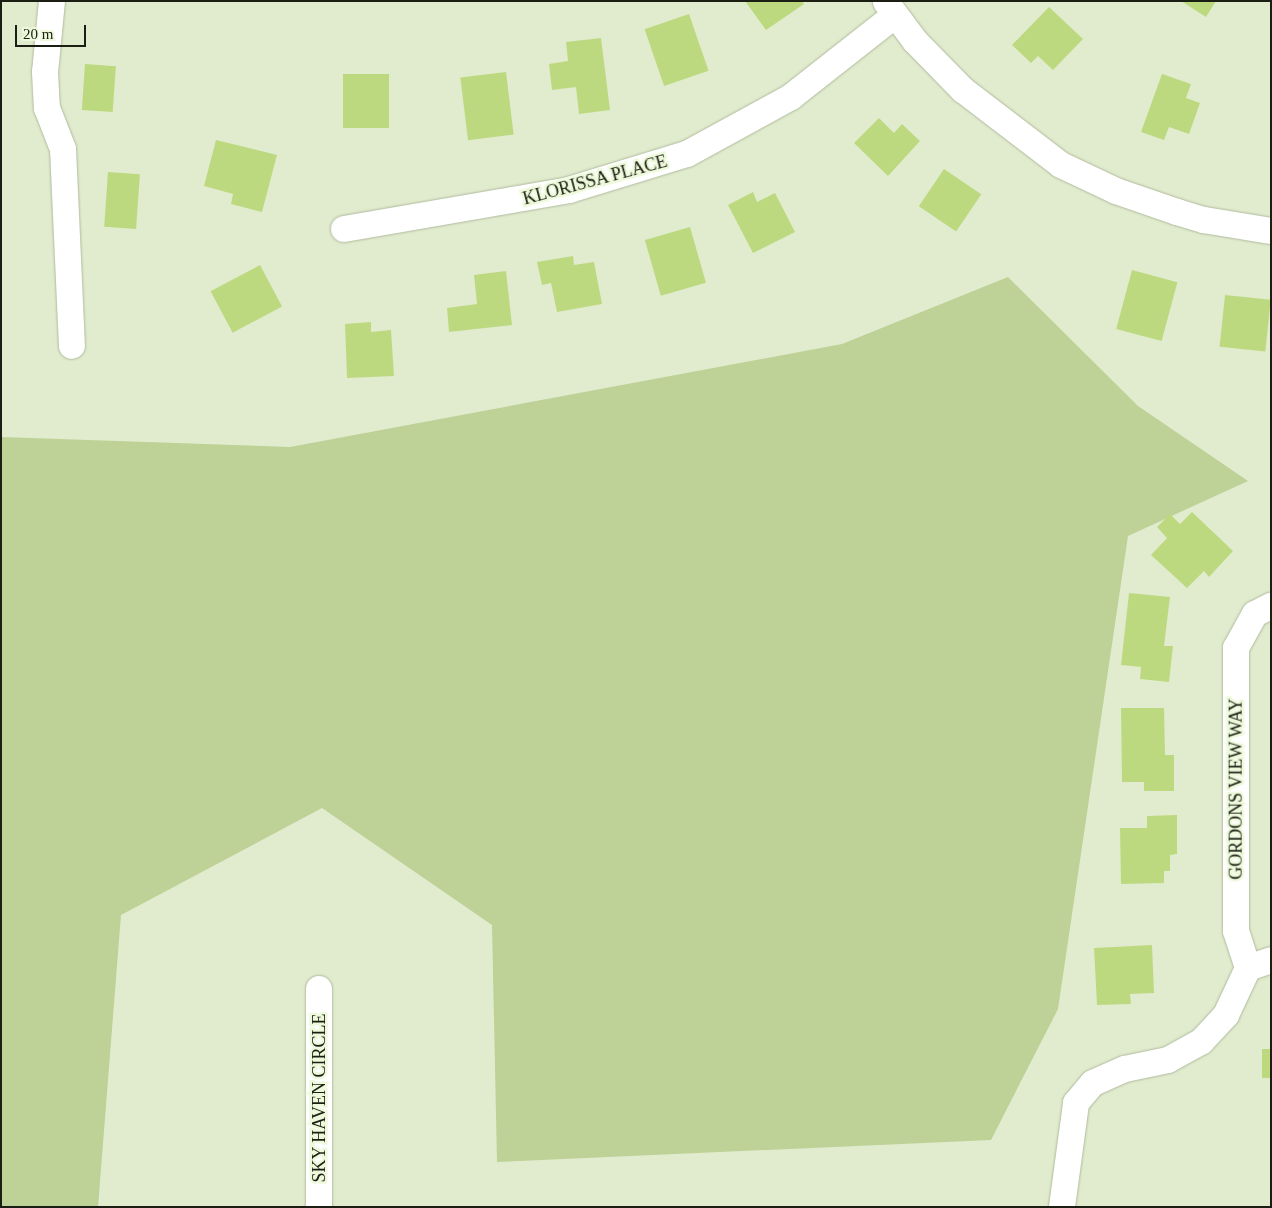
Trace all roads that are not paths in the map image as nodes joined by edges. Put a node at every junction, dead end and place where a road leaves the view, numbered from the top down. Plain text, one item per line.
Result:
1 (52, 1) edge
2 (890, 9) edge
3 (344, 229) dead end
4 (1271, 231) edge
5 (72, 346) dead end
6 (1263, 610) edge
7 (1259, 964) edge
8 (319, 989) dead end
9 (319, 1207) edge
10 (1062, 1207) edge

1 - 5 street
2 - 3 street, KLORISSA PLACE
2 - 4 street
6 - 7 street, GORDONS VIEW WAY
7 - 10 street
8 - 9 street, SKY HAVEN CIRCLE

